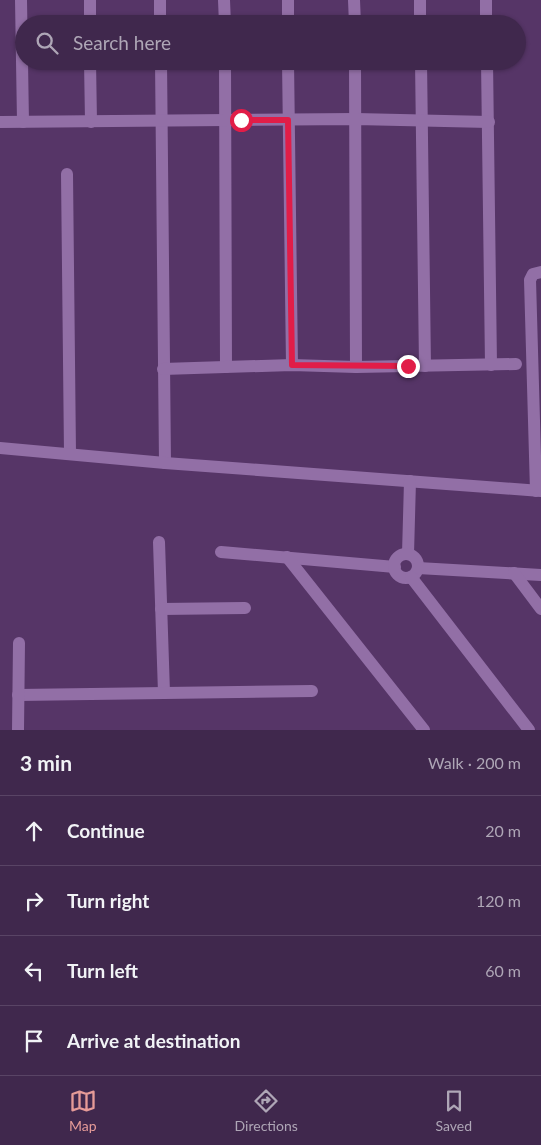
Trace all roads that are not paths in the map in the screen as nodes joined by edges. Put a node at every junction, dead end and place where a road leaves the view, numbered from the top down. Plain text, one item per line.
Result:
1 (21, 0) edge
2 (90, 0) edge
3 (160, 0) edge
4 (224, 0) edge
5 (288, 0) edge
6 (354, 0) edge
7 (420, 0) edge
8 (486, 0) edge
9 (21, 15) edge
10 (90, 15) edge
11 (160, 15) edge
12 (225, 15) edge
13 (288, 15) edge
14 (355, 15) edge
15 (420, 15) edge
16 (486, 15) edge
17 (22, 70) edge
18 (90, 70) edge
19 (161, 70) edge
20 (225, 70) edge
21 (288, 70) edge
22 (355, 70) edge
23 (421, 70) edge
24 (487, 70) edge
25 (356, 119) junction
26 (161, 120) junction
27 (226, 120) junction
28 (288, 120) junction
29 (422, 121) junction
30 (0, 122) edge
31 (23, 122) junction
32 (90, 122) junction
33 (489, 122) junction
34 (67, 174) dead end
35 (541, 272) edge
36 (516, 364) dead end
37 (292, 365) junction
38 (491, 365) junction
39 (356, 366) junction
40 (425, 366) junction
41 (226, 367) junction
42 (163, 369) junction
43 (538, 425) edge
44 (0, 448) edge
45 (70, 454) junction
46 (164, 463) junction
47 (410, 481) junction
48 (539, 491) edge
49 (159, 542) dead end
50 (221, 552) dead end
51 (408, 554) junction
52 (287, 557) junction
53 (395, 567) junction
54 (414, 572) junction
55 (514, 574) junction
56 (541, 576) edge
57 (245, 608) dead end
58 (161, 609) junction
59 (541, 609) edge
60 (19, 643) dead end
61 (312, 691) dead end
62 (164, 693) junction
63 (18, 695) junction
64 (18, 730) edge
65 (424, 730) edge
66 (529, 730) edge

1 - 9 street
2 - 10 street
3 - 11 street
4 - 12 street
5 - 13 street
6 - 14 street
7 - 15 street
8 - 16 street
17 - 31 street
18 - 32 street
19 - 26 street
20 - 27 street
21 - 28 street
22 - 25 street
23 - 29 street
24 - 33 street
25 - 28 street
25 - 29 street
25 - 39 street
26 - 27 street
26 - 32 street
26 - 42 street
27 - 28 street
27 - 41 street
28 - 37 street
29 - 33 street
29 - 40 street
30 - 31 street
31 - 32 street
33 - 38 street
34 - 45 street
35 - 43 street
36 - 38 street
37 - 39 street
37 - 41 street
38 - 40 street
39 - 40 street
41 - 42 street
42 - 46 street
43 - 48 street
44 - 45 street
45 - 46 street
46 - 47 street
47 - 48 street
47 - 51 street
49 - 58 street
50 - 52 street
51 - 53 street
51 - 54 street
52 - 53 street
52 - 65 street
53 - 54 street
54 - 55 street
54 - 66 street
55 - 56 street
55 - 59 street
57 - 58 street
58 - 62 street
60 - 63 street
61 - 62 street
62 - 63 street
63 - 64 street

